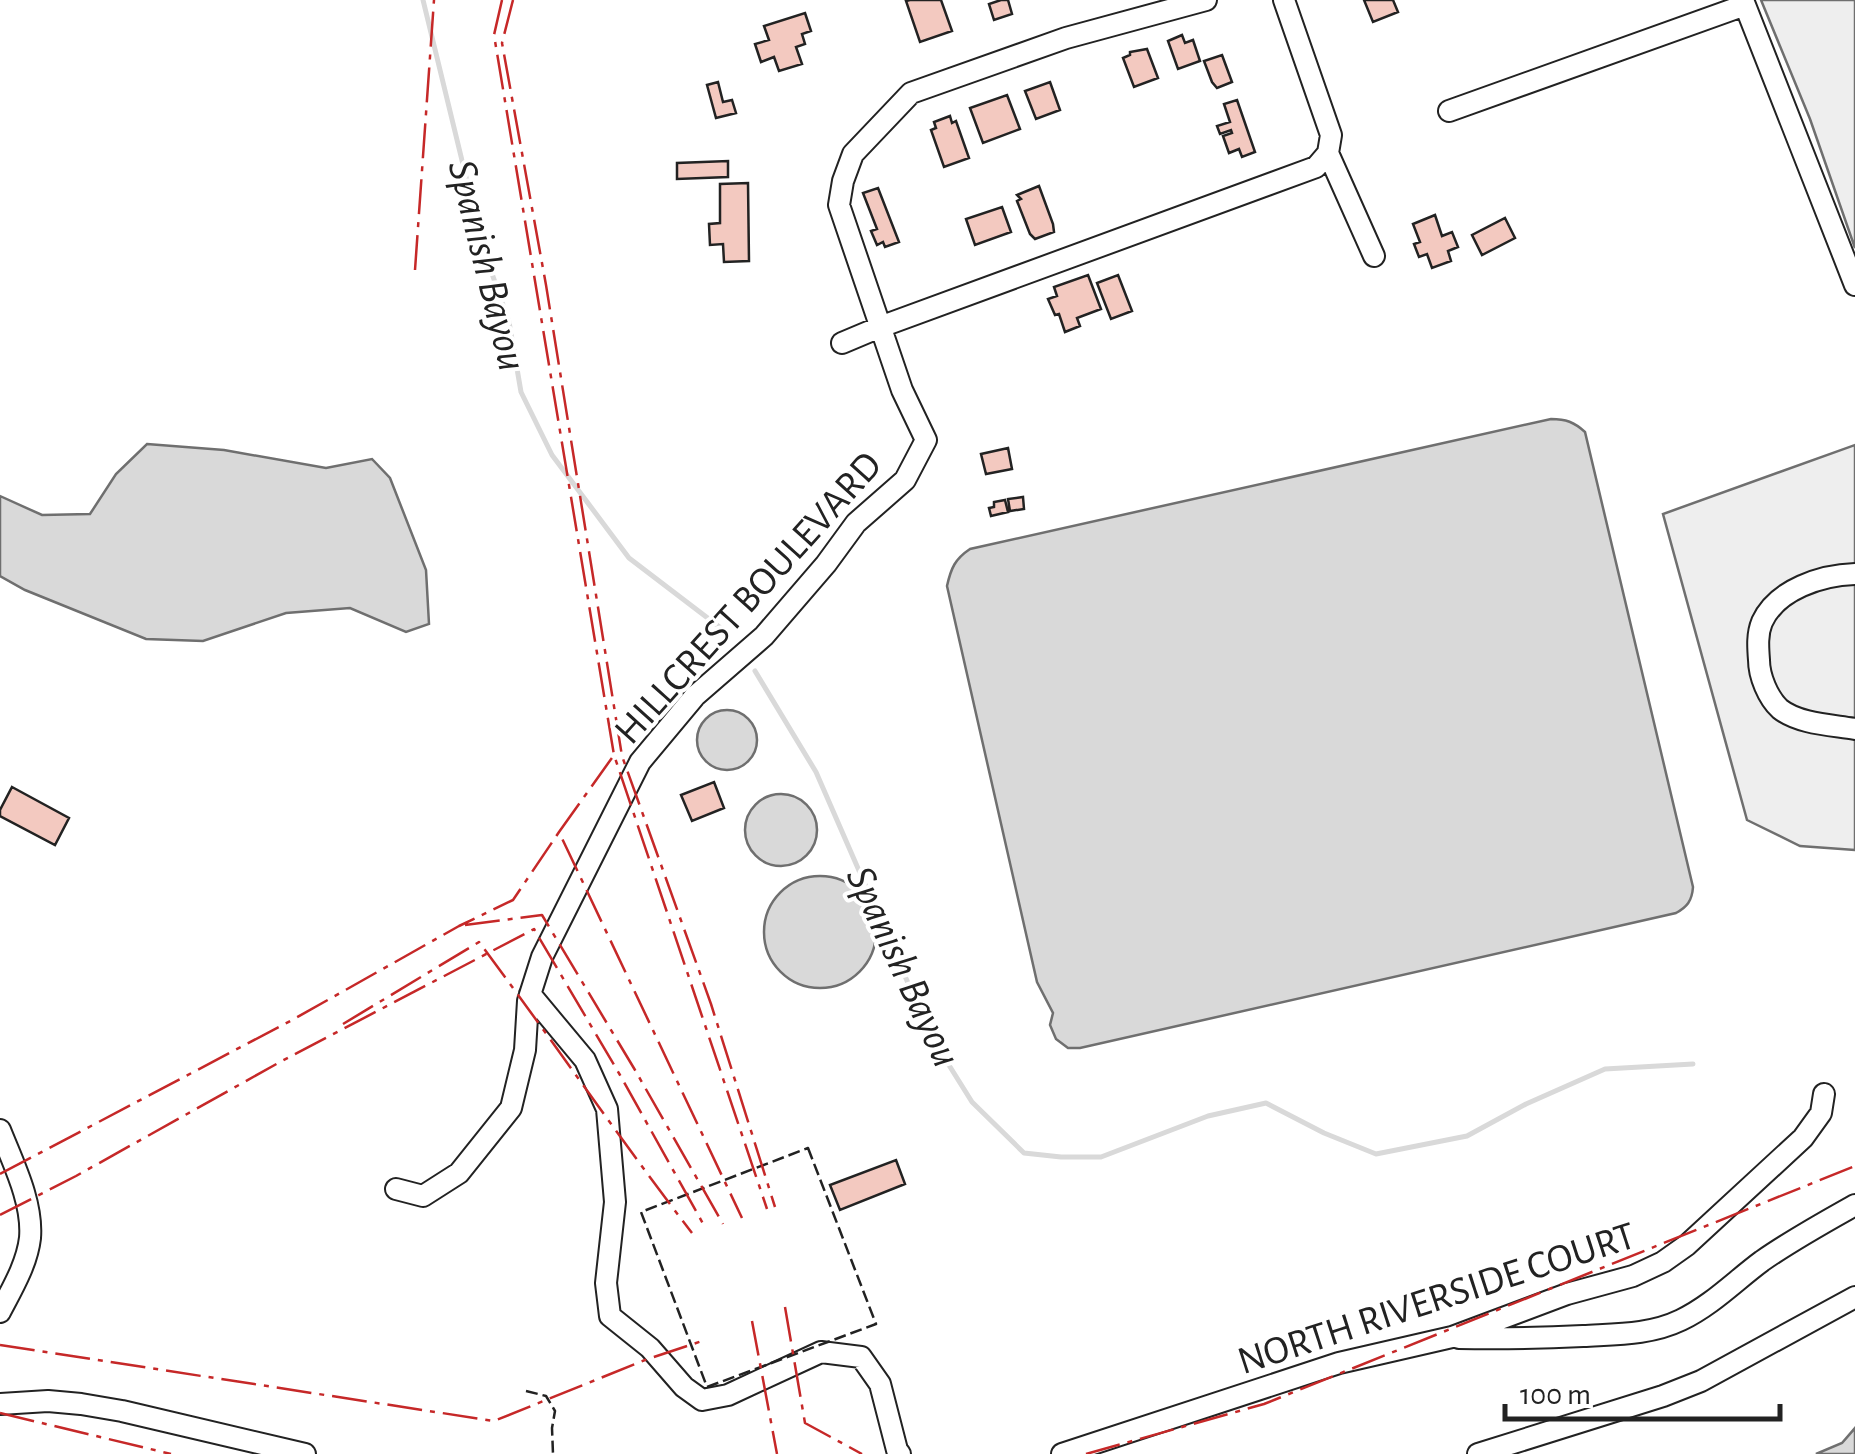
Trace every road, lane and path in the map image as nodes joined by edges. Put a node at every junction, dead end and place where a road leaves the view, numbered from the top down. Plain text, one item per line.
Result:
1 (1206, 0) edge
2 (1284, 0) edge
3 (1744, 2) edge
4 (1448, 111) dead end
5 (1328, 152) junction
6 (1374, 256) dead end
7 (1855, 285) edge
8 (880, 327) junction
9 (842, 343) dead end
10 (1855, 574) edge
11 (1855, 730) edge
12 (530, 994) junction
13 (1824, 1094) dead end
14 (0, 1130) edge
15 (396, 1189) dead end
16 (1855, 1205) edge
17 (1855, 1296) edge
18 (0, 1312) edge
19 (1452, 1338) junction
20 (0, 1404) edge
21 (305, 1454) edge
22 (900, 1454) edge
23 (1062, 1454) edge
24 (1478, 1454) edge

1 - 8 street, HILLCREST BOULEVARD
2 - 5 street
3 - 4 street
3 - 7 street
5 - 6 street
5 - 8 street
8 - 9 street
8 - 12 street, HILLCREST BOULEVARD
10 - 11 street
12 - 15 street, HILLCREST BOULEVARD
12 - 22 street
13 - 19 street, NORTH RIVERSIDE COURT
14 - 18 street
16 - 19 street
17 - 24 street
19 - 23 street, NORTH RIVERSIDE COURT
20 - 21 street

